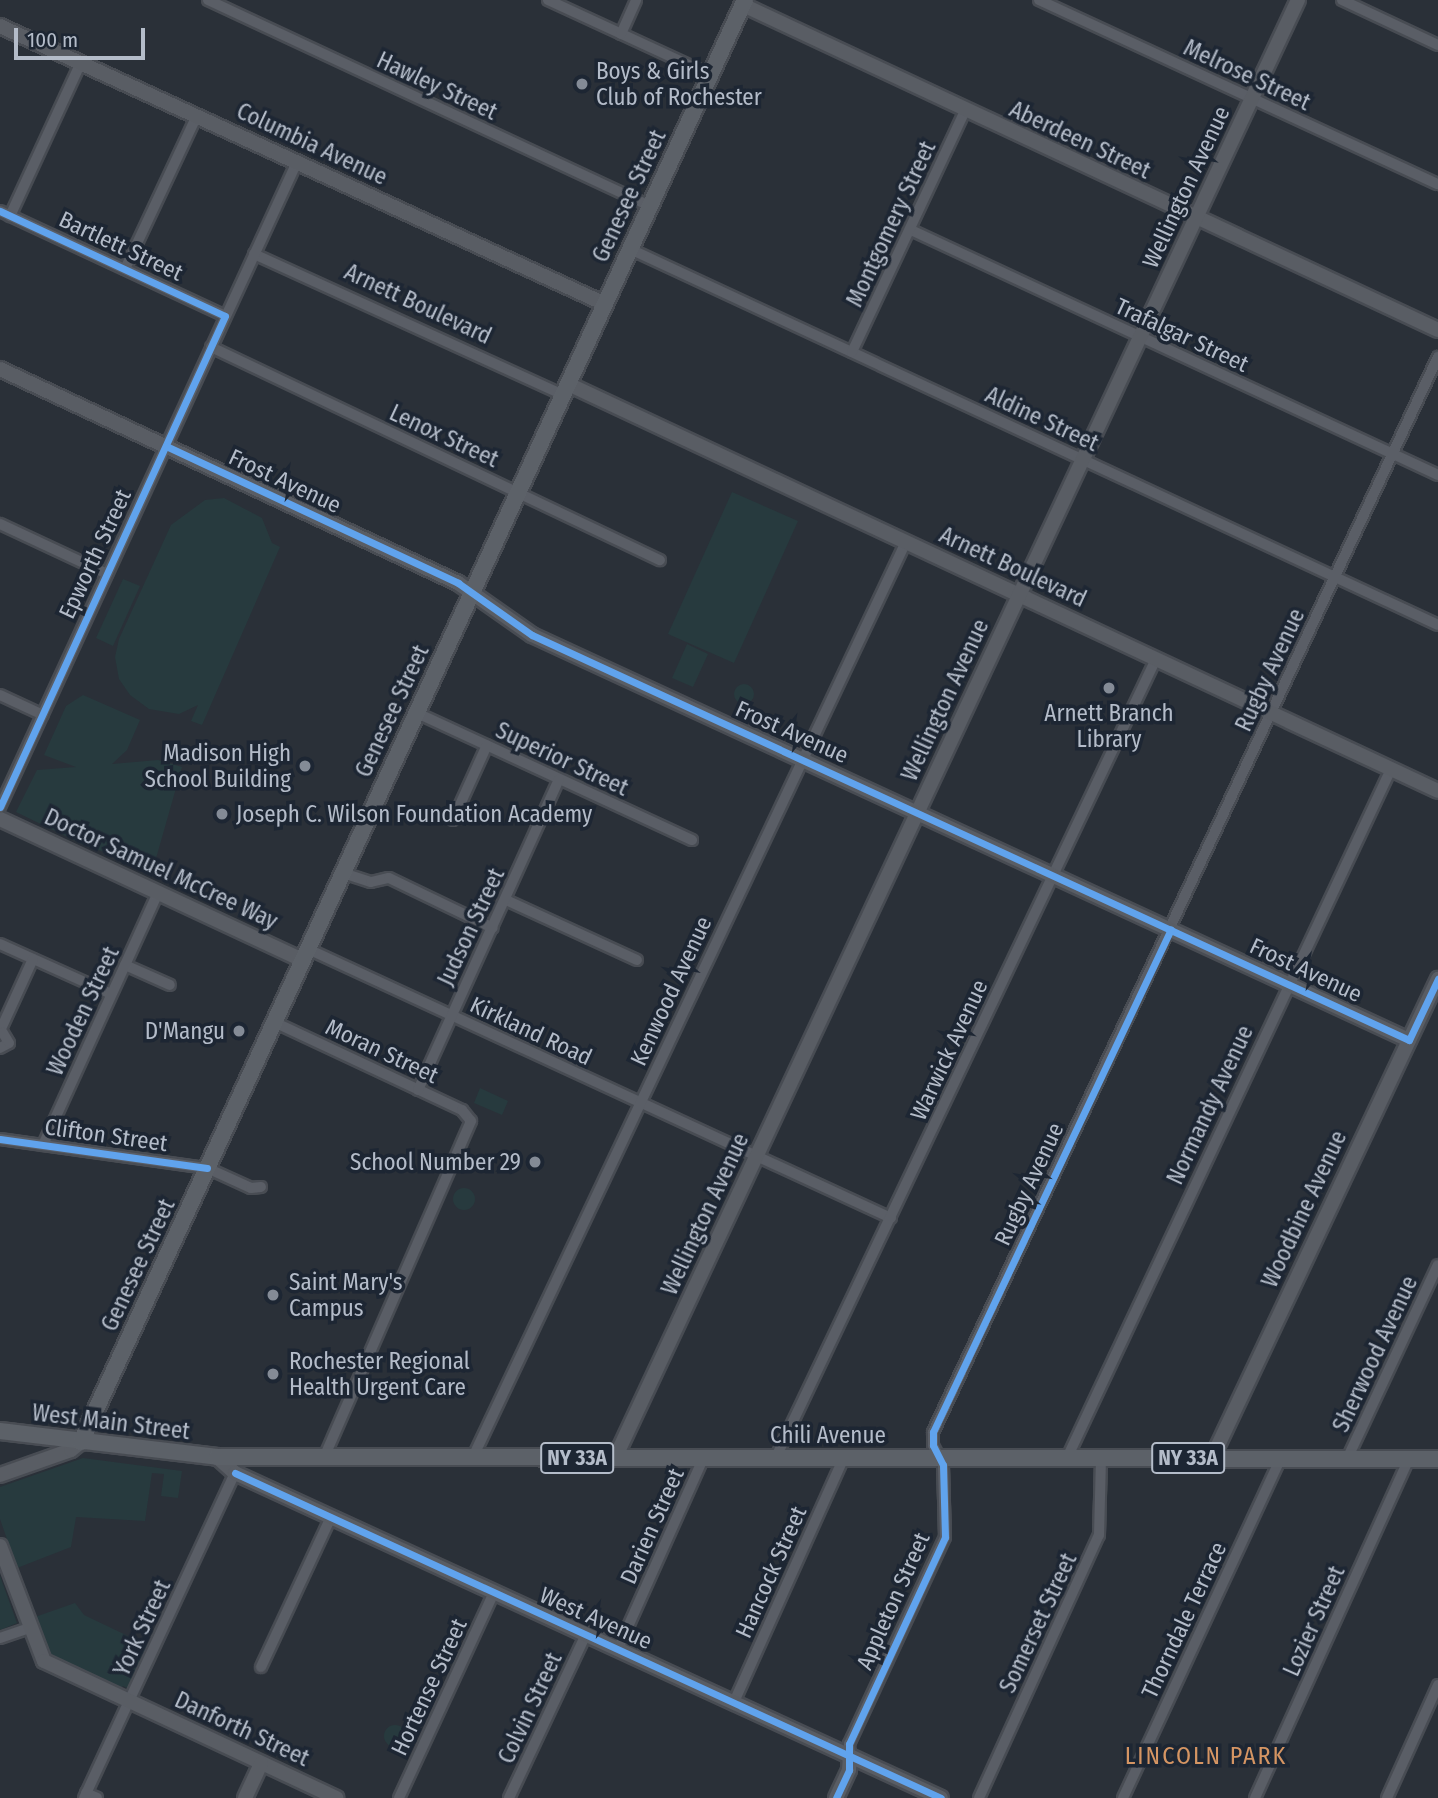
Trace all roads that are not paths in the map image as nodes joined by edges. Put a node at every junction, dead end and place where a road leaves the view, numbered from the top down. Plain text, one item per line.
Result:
1 (208, 0) edge
2 (548, 0) edge
3 (636, 0) edge
4 (1039, 0) edge
5 (1298, 0) edge
6 (1342, 0) edge
7 (744, 2) edge
8 (0, 26) edge
9 (621, 34) junction
10 (1438, 45) edge
11 (81, 62) junction
12 (710, 75) junction
13 (1252, 99) junction
14 (965, 111) junction
15 (197, 116) junction
16 (296, 162) junction
17 (1438, 184) edge
18 (650, 206) junction
19 (0, 211) edge
20 (10, 216) junction
21 (1195, 218) junction
22 (911, 230) junction
23 (630, 249) junction
24 (254, 254) junction
25 (125, 269) junction
26 (605, 304) junction
27 (225, 316) junction
28 (1438, 330) edge
29 (1140, 337) junction
30 (211, 347) junction
31 (852, 352) junction
32 (1438, 356) edge
33 (0, 369) edge
34 (566, 390) junction
35 (166, 446) junction
36 (1393, 454) junction
37 (1083, 459) junction
38 (1438, 475) edge
39 (518, 493) junction
40 (0, 524) edge
41 (906, 542) junction
42 (660, 561) dead end
43 (107, 574) junction
44 (1336, 576) junction
45 (472, 592) junction
46 (1020, 595) junction
47 (1438, 625) edge
48 (1156, 659) junction
49 (0, 695) edge
50 (417, 713) junction
51 (1271, 713) junction
52 (43, 715) junction
53 (487, 745) junction
54 (802, 758) junction
55 (1391, 769) junction
56 (559, 779) junction
57 (1438, 791) edge
58 (0, 807) edge
59 (918, 810) junction
60 (0, 820) edge
61 (453, 820) dead end
62 (692, 841) dead end
63 (343, 873) junction
64 (1053, 873) junction
65 (158, 893) junction
66 (506, 900) junction
67 (493, 928) junction
68 (1171, 929) junction
69 (0, 944) edge
70 (305, 955) junction
71 (33, 959) junction
72 (638, 960) dead end
73 (125, 965) junction
74 (1438, 979) edge
75 (1288, 983) junction
76 (170, 985) dead end
77 (111, 994) junction
78 (452, 1016) junction
79 (274, 1022) junction
80 (2, 1032) edge
81 (1409, 1040) junction
82 (0, 1048) edge
83 (418, 1090) junction
84 (641, 1103) junction
85 (0, 1139) edge
86 (43, 1145) junction
87 (756, 1159) junction
88 (207, 1168) junction
89 (261, 1187) dead end
90 (891, 1217) junction
91 (1438, 1265) edge
92 (0, 1431) edge
93 (81, 1442) junction
94 (217, 1457) junction
95 (324, 1457) junction
96 (473, 1457) junction
97 (704, 1457) junction
98 (776, 1457) junction
99 (844, 1457) junction
100 (615, 1458) junction
101 (937, 1458) junction
102 (1068, 1458) junction
103 (1101, 1458) junction
104 (1212, 1458) junction
105 (1281, 1458) junction
106 (1347, 1458) junction
107 (1409, 1459) junction
108 (1438, 1459) edge
109 (235, 1473) junction
110 (0, 1475) edge
111 (331, 1517) junction
112 (0, 1546) edge
113 (494, 1592) junction
114 (29, 1628) junction
115 (586, 1634) junction
116 (0, 1638) edge
117 (618, 1649) junction
118 (261, 1667) dead end
119 (1438, 1685) edge
120 (129, 1702) junction
121 (734, 1702) junction
122 (850, 1756) junction
123 (261, 1763) junction
124 (89, 1796) edge
125 (245, 1798) edge
126 (337, 1798) edge
127 (399, 1798) edge
128 (509, 1798) edge
129 (836, 1798) edge
130 (941, 1798) edge
131 (979, 1798) edge
132 (1123, 1798) edge
133 (1255, 1798) edge
134 (1387, 1798) edge

1 - 18 street, Hawley Street
2 - 9 street
3 - 9 street
4 - 13 street, Melrose Street
5 - 13 street, Wellington Avenue
6 - 10 street
7 - 12 main road, Genesee Street
7 - 14 street, Aberdeen Street
8 - 11 street, Columbia Avenue
9 - 12 street
11 - 15 street, Columbia Avenue
11 - 20 street
12 - 18 main road, Genesee Street
13 - 17 street, Melrose Street
13 - 21 street, Wellington Avenue
14 - 21 street, Aberdeen Street
14 - 22 street, Montgomery Street
15 - 16 street, Columbia Avenue
15 - 25 street
16 - 24 street, Epworth Street
16 - 26 street, Columbia Avenue
18 - 23 main road, Genesee Street
19 - 20 street, Bartlett Street
20 - 25 street, Bartlett Street
21 - 28 street, Aberdeen Street
21 - 29 street, Wellington Avenue
22 - 29 street, Trafalgar Street
22 - 31 street, Montgomery Street
23 - 26 main road, Genesee Street
23 - 31 street, Aldine Street
24 - 27 street, Epworth Street
24 - 34 street, Arnett Boulevard
25 - 27 street, Bartlett Street
26 - 34 main road, Genesee Street
27 - 30 street, Epworth Street
29 - 36 street, Trafalgar Street
29 - 37 street, Wellington Avenue
30 - 35 street, Epworth Street
30 - 39 street, Lenox Street
31 - 37 street, Aldine Street
32 - 36 street, Rugby Avenue
33 - 35 street, Frost Avenue
34 - 39 main road, Genesee Street
34 - 41 street, Arnett Boulevard
35 - 43 street, Epworth Street
35 - 45 street, Frost Avenue
36 - 38 street, Trafalgar Street
36 - 44 street, Rugby Avenue
37 - 44 street, Aldine Street
37 - 46 street, Wellington Avenue
39 - 42 street, Lenox Street
39 - 45 main road, Genesee Street
40 - 43 street
41 - 46 street, Arnett Boulevard
41 - 54 street, Kenwood Avenue
43 - 52 street, Epworth Street
44 - 47 street, Aldine Street
44 - 51 street, Rugby Avenue
45 - 50 main road, Genesee Street
45 - 54 street, Frost Avenue
46 - 48 street, Arnett Boulevard
46 - 59 street, Wellington Avenue
48 - 51 street, Arnett Boulevard
48 - 64 street, Warwick Avenue
49 - 52 street
50 - 53 street, Superior Street
50 - 63 main road, Genesee Street
51 - 55 street, Arnett Boulevard
51 - 68 street, Rugby Avenue
52 - 58 street, Epworth Street
53 - 56 street, Superior Street
53 - 61 street
54 - 59 street, Frost Avenue
54 - 84 street, Kenwood Avenue
55 - 57 street, Arnett Boulevard
55 - 75 street, Normandy Avenue
56 - 62 street, Superior Street
56 - 66 street, Judson Street
59 - 64 street, Frost Avenue
59 - 87 street, Wellington Avenue
60 - 65 street, Doctor Samuel McCree Way
63 - 67 street
63 - 70 main road, Genesee Street
64 - 68 street, Frost Avenue
64 - 90 street, Warwick Avenue
65 - 70 street, Doctor Samuel McCree Way
65 - 73 street, Wooden Street
66 - 67 street, Judson Street
66 - 72 street
67 - 78 street, Judson Street
68 - 75 street, Frost Avenue
68 - 101 street, Rugby Avenue
69 - 71 street
70 - 78 street, Kirkland Road
70 - 79 main road, Genesee Street
71 - 77 street
71 - 80 street
73 - 76 street
73 - 77 street, Wooden Street
74 - 81 street, Woodbine Avenue
75 - 81 street, Frost Avenue
75 - 102 street, Normandy Avenue
77 - 86 street, Wooden Street
78 - 83 street, Judson Street
78 - 84 street, Kirkland Road
79 - 83 street, Moran Street
79 - 88 main road, Genesee Street
80 - 82 street
81 - 104 street, Woodbine Avenue
83 - 95 street, Moran Street
84 - 87 street, Kirkland Road
84 - 96 street, Kenwood Avenue
85 - 86 street, Clifton Street
86 - 88 street, Clifton Street
87 - 90 street, Kirkland Road
87 - 100 street, Wellington Avenue
88 - 89 street, Clifton Street
88 - 93 main road, Genesee Street
90 - 98 street, Warwick Avenue
91 - 106 street, Sherwood Avenue
92 - 93 main road, West Main Street
93 - 94 main road, West Main Street
93 - 110 street
94 - 95 main road, Chili Avenue / NY 33A
94 - 109 street, West Avenue
95 - 96 main road, Chili Avenue / NY 33A
96 - 100 main road, Chili Avenue / NY 33A
97 - 98 main road, Chili Avenue / NY 33A
97 - 100 main road, Chili Avenue / NY 33A
97 - 117 street, Darien Street
98 - 99 main road, Chili Avenue / NY 33A
99 - 101 main road, Chili Avenue / NY 33A
99 - 121 street, Hancock Street
101 - 102 main road, Chili Avenue / NY 33A
101 - 122 street, Appleton Street
102 - 103 main road, Chili Avenue / NY 33A
103 - 104 main road, Chili Avenue / NY 33A
103 - 131 street, Somerset Street
104 - 105 main road, Chili Avenue / NY 33A
105 - 106 main road, Chili Avenue / NY 33A
105 - 132 street, Thorndale Terrace
106 - 107 main road, Chili Avenue / NY 33A
107 - 108 main road, Chili Avenue / NY 33A
107 - 133 street, Lozier Street
109 - 111 street, West Avenue
109 - 120 street, York Street
111 - 113 street, West Avenue
111 - 118 street
112 - 114 street, Danforth Street
113 - 115 street, West Avenue
113 - 127 street, Hortense Street
114 - 116 street
114 - 120 street, Danforth Street
115 - 117 street, West Avenue
115 - 128 street, Colvin Street
117 - 121 street, West Avenue
119 - 134 street
120 - 123 street, Danforth Street
120 - 124 street, York Street
121 - 122 street, West Avenue
122 - 129 street
122 - 130 street, West Avenue
123 - 125 street
123 - 126 street, Danforth Street

